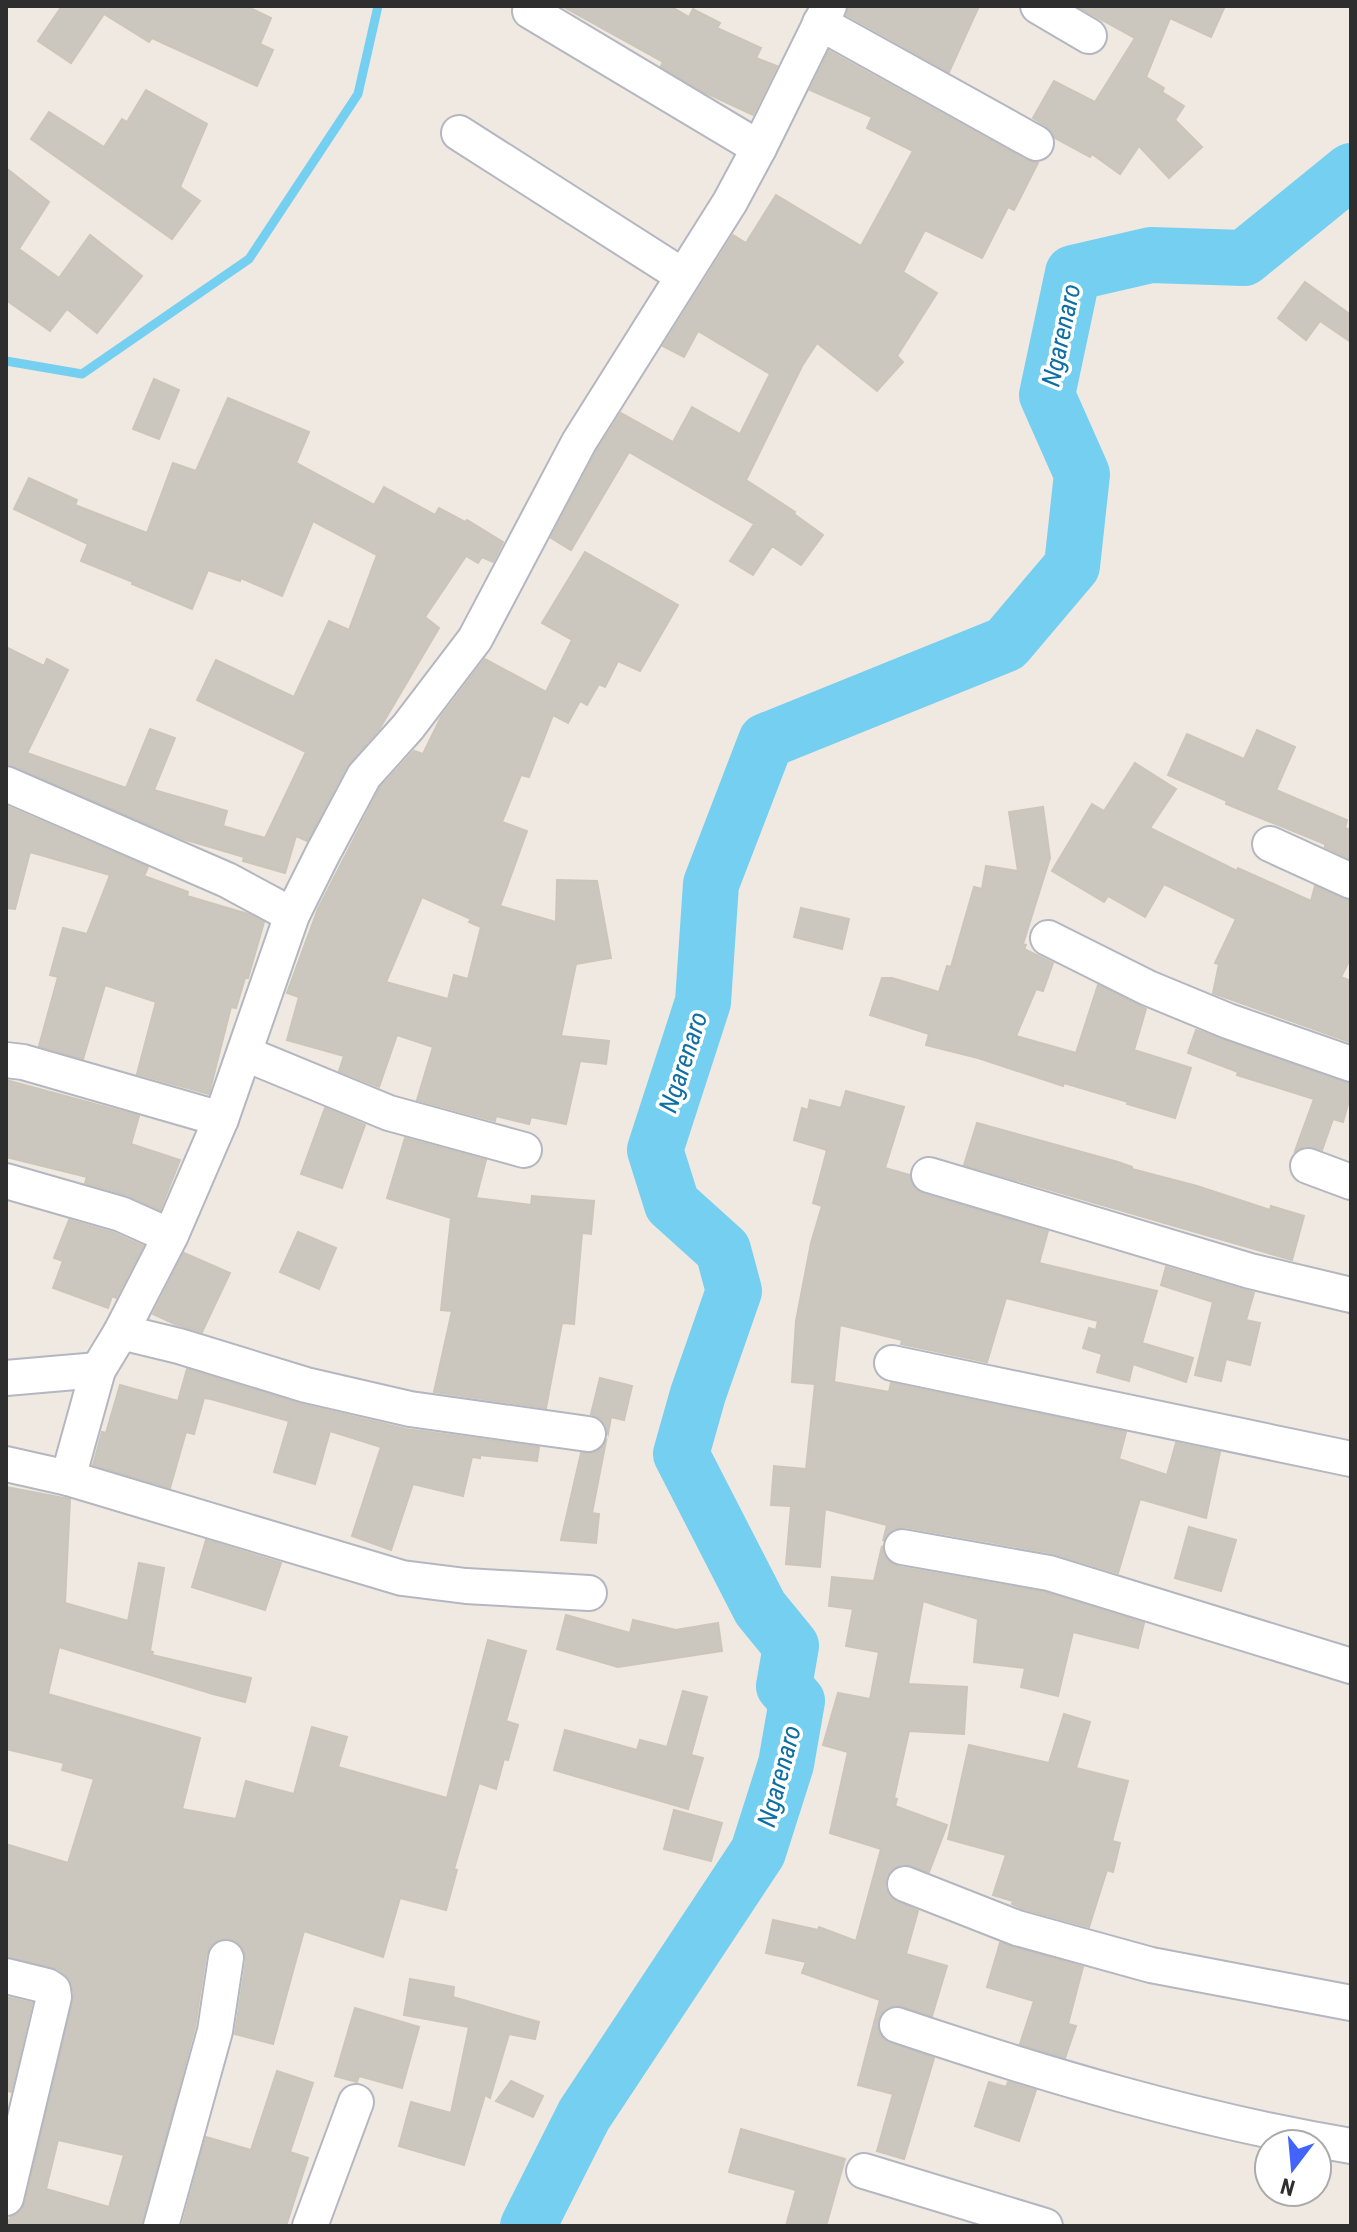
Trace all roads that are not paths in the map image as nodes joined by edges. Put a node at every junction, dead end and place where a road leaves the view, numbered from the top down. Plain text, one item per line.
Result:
1 (1038, 6) edge
2 (530, 11) dead end
3 (824, 15) edge
4 (1089, 36) dead end
5 (459, 133) dead end
6 (1036, 143) dead end
7 (759, 148) junction
8 (683, 276) junction
9 (6, 784) edge
10 (1270, 844) dead end
11 (1351, 881) edge
12 (292, 915) junction
13 (1048, 938) dead end
14 (246, 1054) junction
15 (6, 1060) edge
16 (1351, 1064) edge
17 (221, 1119) junction
18 (524, 1150) dead end
19 (1308, 1166) dead end
20 (929, 1175) dead end
21 (6, 1181) edge
22 (1351, 1182) edge
23 (170, 1236) junction
24 (1351, 1295) edge
25 (121, 1332) junction
26 (892, 1363) dead end
27 (98, 1370) junction
28 (6, 1378) edge
29 (588, 1434) dead end
30 (1351, 1459) edge
31 (6, 1464) edge
32 (68, 1478) junction
33 (902, 1547) dead end
34 (589, 1593) dead end
35 (1351, 1666) edge
36 (905, 1884) dead end
37 (226, 1958) dead end
38 (6, 1976) edge
39 (1351, 2003) edge
40 (897, 2025) dead end
41 (356, 2102) dead end
42 (1351, 2146) edge
43 (864, 2171) dead end
44 (6, 2198) edge
45 (161, 2226) edge
46 (310, 2226) edge
47 (1045, 2226) edge

1 - 4 street
2 - 7 street
3 - 6 street
3 - 7 street
5 - 8 street
7 - 8 street
8 - 12 street
9 - 12 street
10 - 11 street
12 - 14 street
13 - 16 street
14 - 17 street
14 - 18 street
15 - 17 street
17 - 23 street
19 - 22 street
20 - 24 street
21 - 23 street
23 - 25 street
25 - 27 street
25 - 29 street
26 - 30 street
27 - 28 street
27 - 32 street
31 - 32 street
32 - 34 street
33 - 35 street
36 - 39 street
37 - 45 street
38 - 44 street
40 - 42 street
41 - 46 street
43 - 47 street

